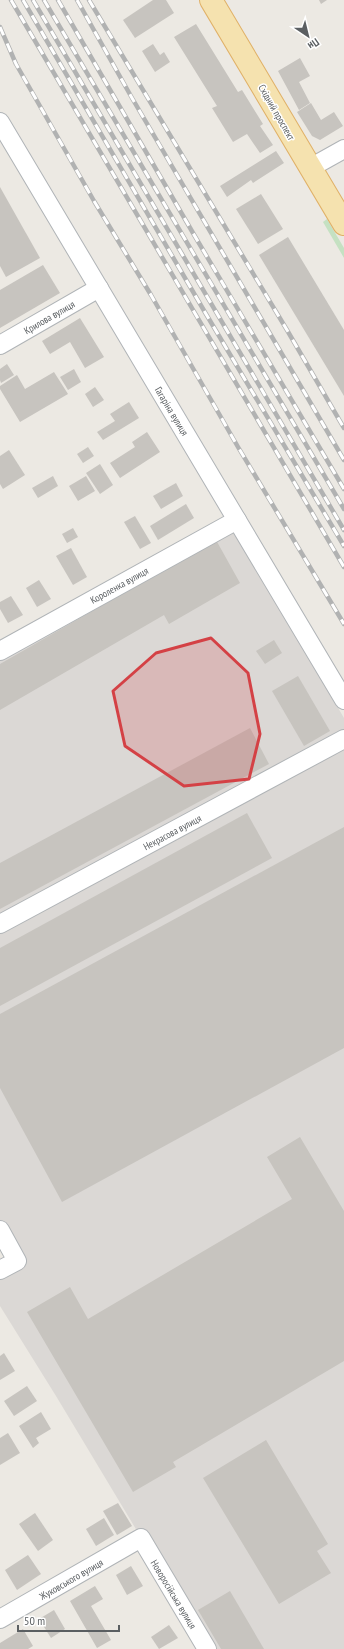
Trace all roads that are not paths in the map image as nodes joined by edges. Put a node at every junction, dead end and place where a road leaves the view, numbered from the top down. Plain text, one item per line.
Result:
1 (211, 0) edge
2 (0, 122) edge
3 (344, 149) edge
4 (310, 168) junction
5 (344, 224) edge
6 (98, 288) junction
7 (0, 345) edge
8 (238, 520) junction
9 (0, 651) edge
10 (344, 700) edge
11 (344, 739) edge
12 (0, 924) edge
13 (0, 1230) edge
14 (0, 1270) edge
15 (141, 1538) joint
16 (0, 1619) edge
17 (207, 1649) edge

1 - 4 main road, Східний проспект
2 - 6 street, Гагаріна вулиця
3 - 4 street
4 - 5 main road, Східний проспект
6 - 7 street, Крилова вулиця
6 - 8 street, Гагаріна вулиця
8 - 9 street, Короленка вулиця
8 - 10 street, Гагаріна вулиця
11 - 12 street, Некрасова вулиця
13 - 14 street
15 - 16 street, Жуковського вулиця
15 - 17 street, Новоросійська вулиця

